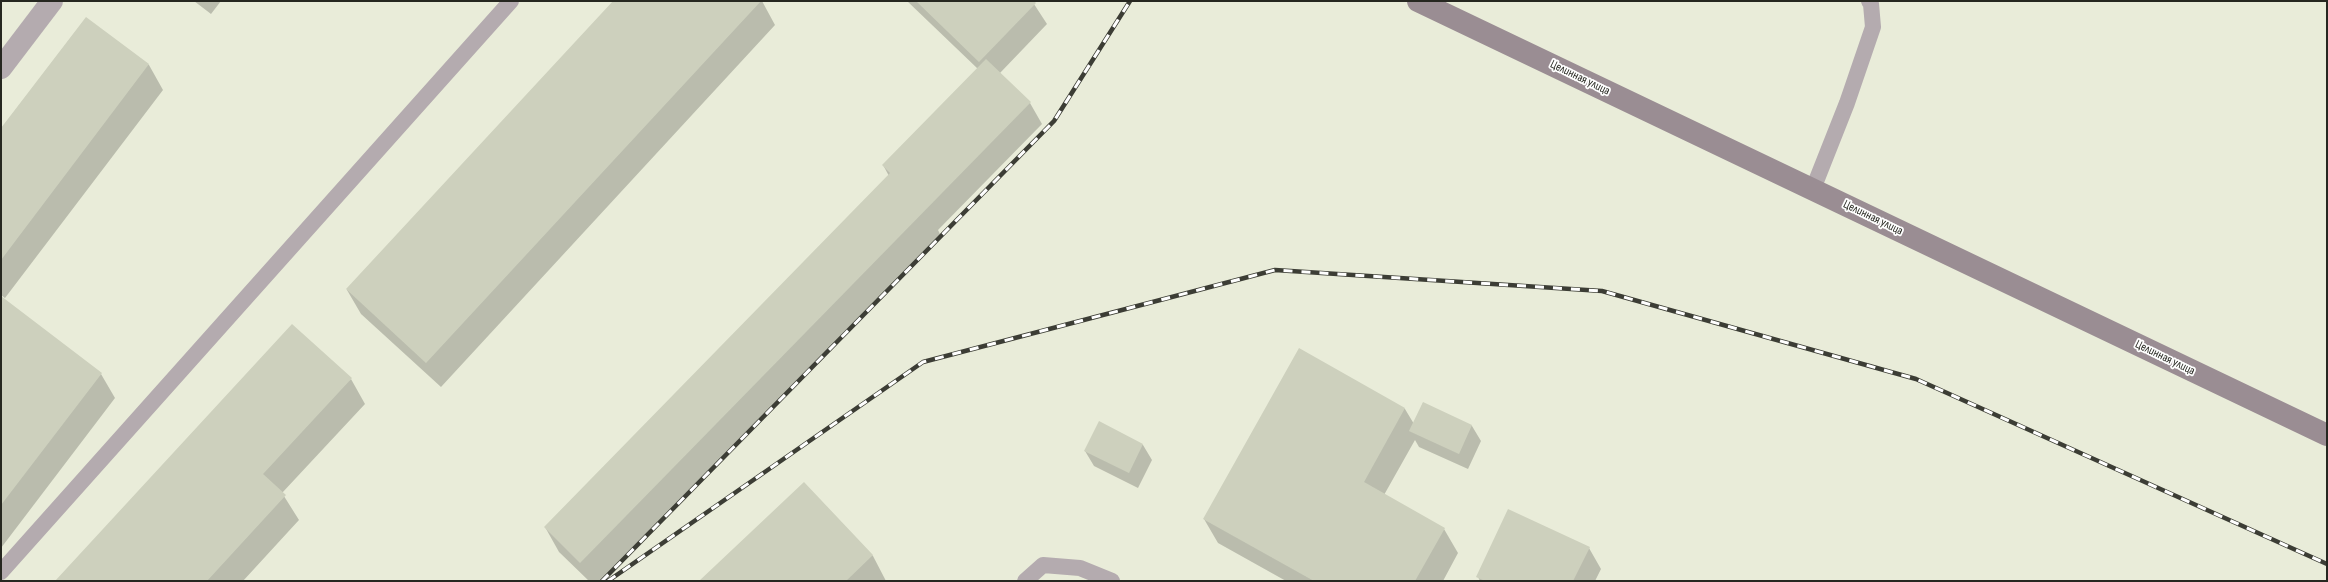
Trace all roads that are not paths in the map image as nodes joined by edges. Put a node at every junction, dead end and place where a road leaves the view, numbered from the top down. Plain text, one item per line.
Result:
1 (52, 1) edge
2 (511, 1) edge
3 (1418, 1) edge
4 (1869, 1) edge
5 (1, 68) edge
6 (1813, 189) junction
7 (2327, 435) edge
8 (1, 572) edge
9 (1025, 581) edge
10 (1112, 581) edge

1 - 5 street
2 - 8 lane
3 - 6 street, Целинная улица
4 - 6 lane
6 - 7 street, Целинная улица
9 - 10 lane

